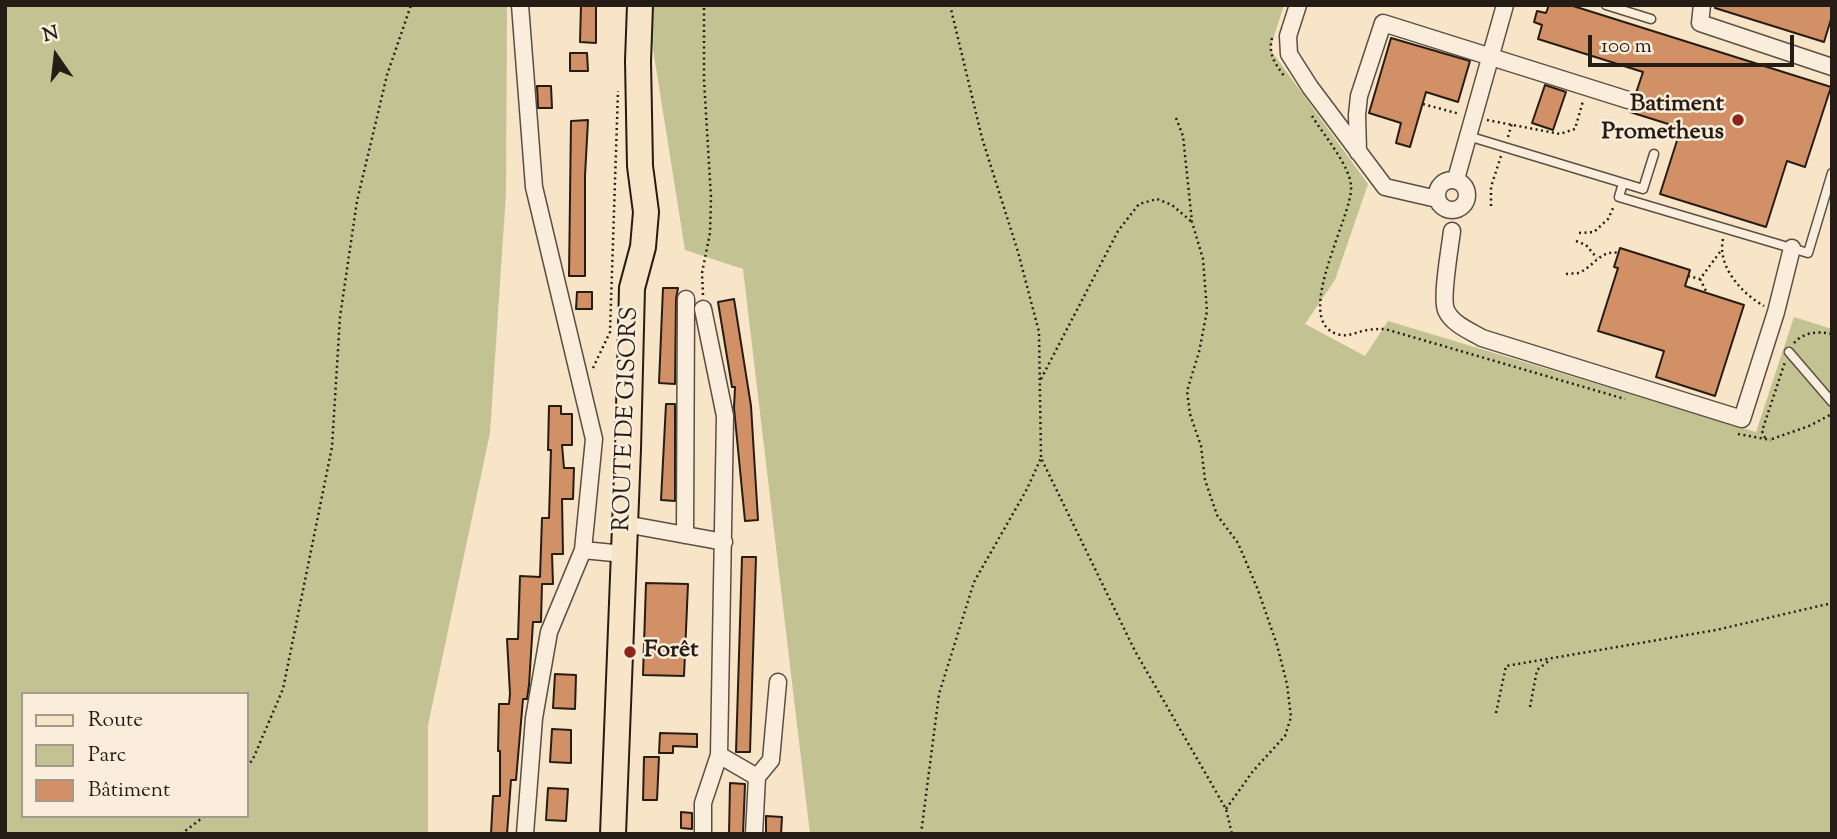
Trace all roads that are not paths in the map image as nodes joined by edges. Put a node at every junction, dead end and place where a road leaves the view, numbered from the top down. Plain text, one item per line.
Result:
1 (520, 5) edge
2 (639, 5) edge
3 (1298, 5) edge
4 (1505, 5) edge
5 (1606, 5) edge
6 (1702, 5) edge
7 (1651, 19) dead end
8 (1490, 56) junction
9 (1832, 67) edge
10 (1628, 100) dead end
11 (1468, 136) junction
12 (1359, 152) junction
13 (1654, 154) dead end
14 (1832, 173) edge
15 (1456, 179) junction
16 (1623, 183) junction
17 (1449, 206) junction
18 (1792, 248) junction
19 (686, 299) dead end
20 (703, 309) road end
21 (1789, 352) road end
22 (1832, 402) edge
23 (625, 524) junction
24 (685, 535) junction
25 (724, 542) junction
26 (583, 550) junction
27 (624, 554) junction
28 (778, 682) dead end
29 (719, 755) junction
30 (757, 777) junction
31 (524, 834) edge
32 (613, 834) edge
33 (704, 834) edge
34 (754, 834) edge

1 - 26 street
2 - 23 main road, ROUTE DE GISORS
3 - 12 street
4 - 8 street
5 - 7 lane
6 - 9 street
8 - 10 street
8 - 11 street
8 - 12 street
11 - 15 street
11 - 16 lane
12 - 17 street
13 - 16 lane
14 - 18 lane
15 - 17 street
15 - 17 street
16 - 18 lane
17 - 18 street
19 - 24 street
20 - 25 street
21 - 22 lane
23 - 24 street
23 - 27 main road, ROUTE DE GISORS
24 - 25 street
25 - 29 street
26 - 27 street
26 - 31 street
27 - 32 main road, ROUTE DE GISORS
28 - 30 street
29 - 30 street
29 - 33 street
30 - 34 street

